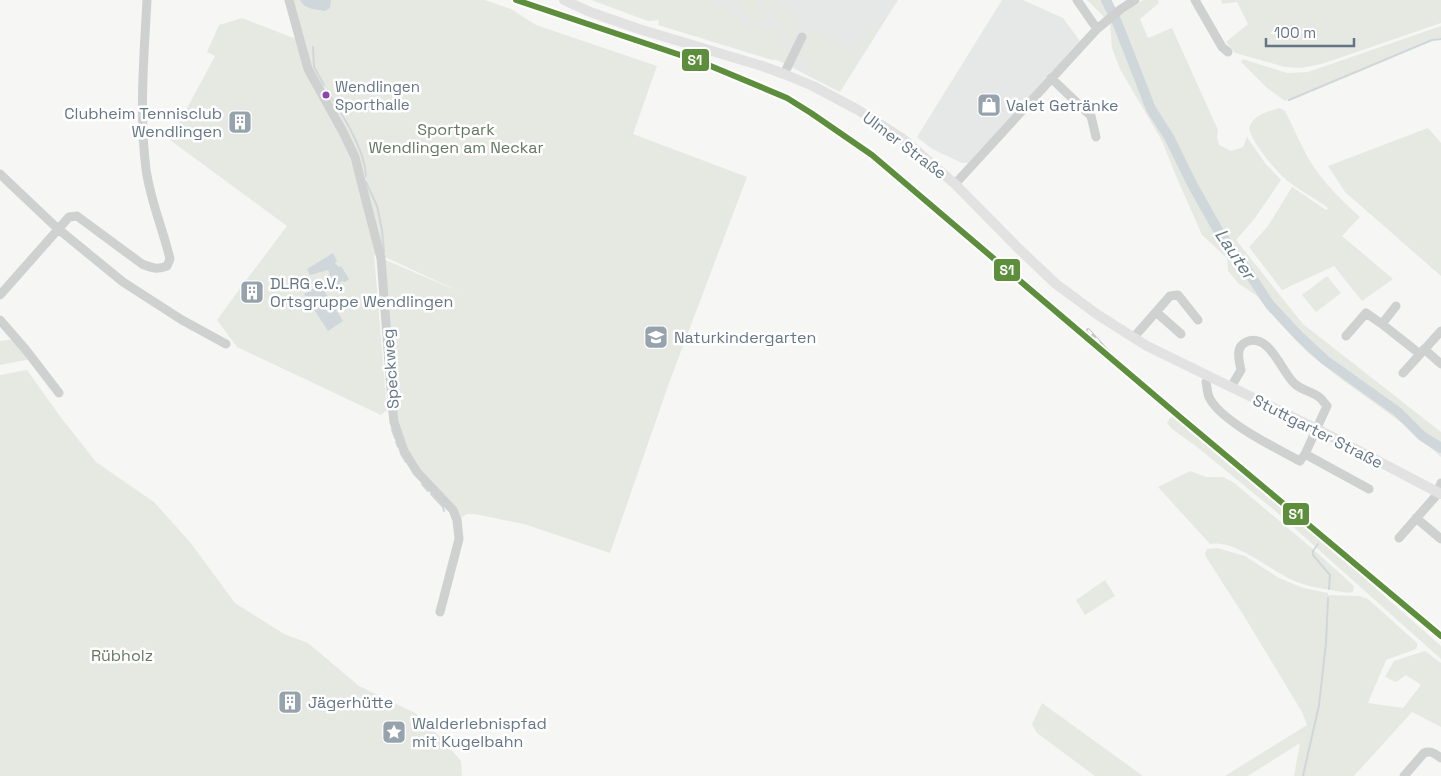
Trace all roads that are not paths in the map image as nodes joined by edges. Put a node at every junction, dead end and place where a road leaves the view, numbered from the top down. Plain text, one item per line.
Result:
1 (147, 0) edge
2 (289, 0) edge
3 (564, 0) edge
4 (1077, 0) edge
5 (1135, 0) edge
6 (1195, 0) edge
7 (1097, 29) junction
8 (802, 36) dead end
9 (1228, 52) dead end
10 (784, 74) junction
11 (1051, 78) junction
12 (1096, 137) dead end
13 (0, 174) edge
14 (955, 184) junction
15 (57, 228) junction
16 (0, 296) edge
17 (1396, 306) dead end
18 (1156, 312) junction
19 (0, 320) edge
20 (1198, 320) dead end
21 (1382, 324) junction
22 (1441, 331) edge
23 (1181, 334) dead end
24 (1346, 336) dead end
25 (1134, 337) junction
26 (226, 344) dead end
27 (1422, 351) junction
28 (1441, 364) edge
29 (1198, 371) joint
30 (1403, 373) dead end
31 (1206, 382) dead end
32 (1231, 387) junction
33 (59, 393) dead end
34 (1316, 429) junction
35 (1305, 454) junction
36 (1369, 489) dead end
37 (1440, 489) edge
38 (1416, 518) junction
39 (1400, 538) dead end
40 (1441, 540) edge
41 (440, 612) dead end
42 (1441, 758) edge
43 (1404, 776) edge

1 - 15 street
2 - 41 street, Speckweg
3 - 10 main road, Ulmer Straße
4 - 7 street
5 - 7 street
6 - 9 street
7 - 11 street
8 - 10 street
10 - 14 main road, Ulmer Straße
11 - 12 street
11 - 14 street
13 - 15 street
14 - 25 main road, Ulmer Straße
15 - 16 street
15 - 26 street
17 - 21 street
18 - 20 street
18 - 23 street
18 - 25 street
19 - 33 street
21 - 24 street
21 - 27 street
22 - 27 street
25 - 29 main road, Ulmer Straße
27 - 28 street
27 - 30 street
29 - 32 main road, Stuttgarter Straße
31 - 35 street
32 - 34 main road, Stuttgarter Straße
32 - 34 street
34 - 35 street
34 - 37 main road, Stuttgarter Straße
35 - 36 street
37 - 38 street, Stuttgarter Straße
38 - 39 street, Stuttgarter Straße
38 - 40 street
42 - 43 street

